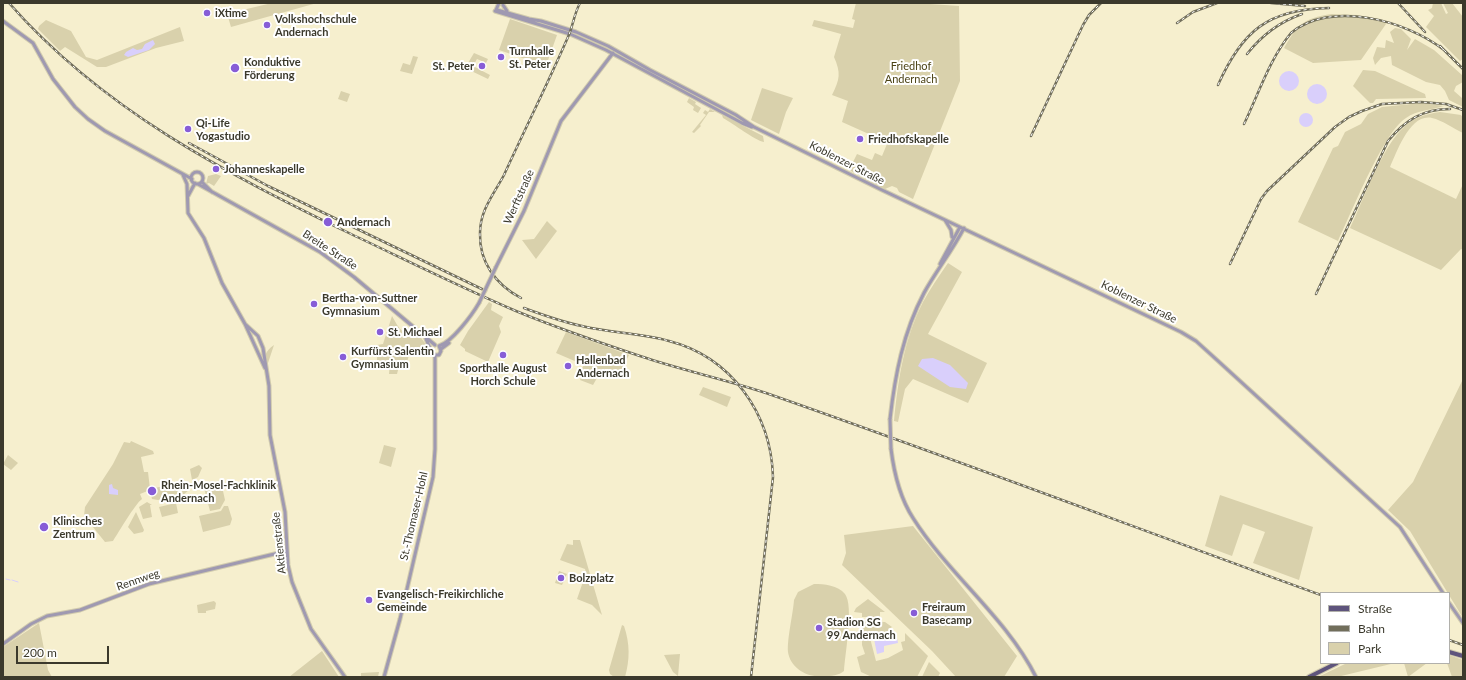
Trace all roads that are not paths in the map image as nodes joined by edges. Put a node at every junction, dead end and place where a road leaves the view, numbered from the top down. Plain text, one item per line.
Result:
1 (501, 4) edge
2 (497, 10) junction
3 (514, 15) junction
4 (3, 21) edge
5 (613, 53) junction
6 (754, 127) junction
7 (183, 174) junction
8 (194, 180) junction
9 (202, 182) junction
10 (214, 193) junction
11 (187, 196) junction
12 (944, 219) junction
13 (960, 226) junction
14 (964, 228) junction
15 (952, 239) junction
16 (939, 266) junction
17 (246, 324) junction
18 (426, 337) junction
19 (449, 343) dead end
20 (435, 345) junction
21 (440, 347) junction
22 (257, 348) junction
23 (263, 348) junction
24 (431, 348) junction
25 (435, 355) junction
26 (266, 369) junction
27 (287, 550) junction
28 (1442, 592) edge
29 (1450, 604) edge
30 (1463, 623) edge
31 (3, 644) edge
32 (1450, 652) edge
33 (1463, 656) edge
34 (1335, 664) edge
35 (345, 677) edge
36 (384, 677) edge
37 (1036, 677) edge
38 (1309, 677) edge

1 - 2 street
1 - 3 street
2 - 3 street, Koblenzer Straße
2 - 5 street, Koblenzer Straße
3 - 6 street, Koblenzer Straße
4 - 7 street, Breite Straße
5 - 6 street, Koblenzer Straße
5 - 21 street, Werftstraße, bridge
6 - 12 street, Koblenzer Straße
7 - 8 street, Breite Straße
7 - 11 street, Aktienstraße
8 - 9 street
8 - 9 street, Breite Straße
8 - 10 street, Breite Straße
8 - 11 street
9 - 10 street, Breite Straße
10 - 18 street, Breite Straße
11 - 17 street, Aktienstraße
12 - 13 street, Koblenzer Straße
12 - 15 street
13 - 14 street, Koblenzer Straße
13 - 15 street
14 - 16 street
14 - 28 street, Koblenzer Straße
15 - 16 street
16 - 37 street, bridge
17 - 22 street, Aktienstraße
17 - 23 street, Aktienstraße
18 - 20 street, Breite Straße
18 - 24 street, Breite Straße
19 - 21 street
20 - 21 street
20 - 24 street
21 - 25 street
22 - 23 street
22 - 26 street, Aktienstraße
23 - 26 street, Aktienstraße
24 - 25 street
25 - 36 street, St.-Thomaser-Hohl
26 - 27 street, Aktienstraße
27 - 31 street, Rennweg
27 - 35 street, Aktienstraße
29 - 30 street
32 - 33 main road
34 - 38 main road

